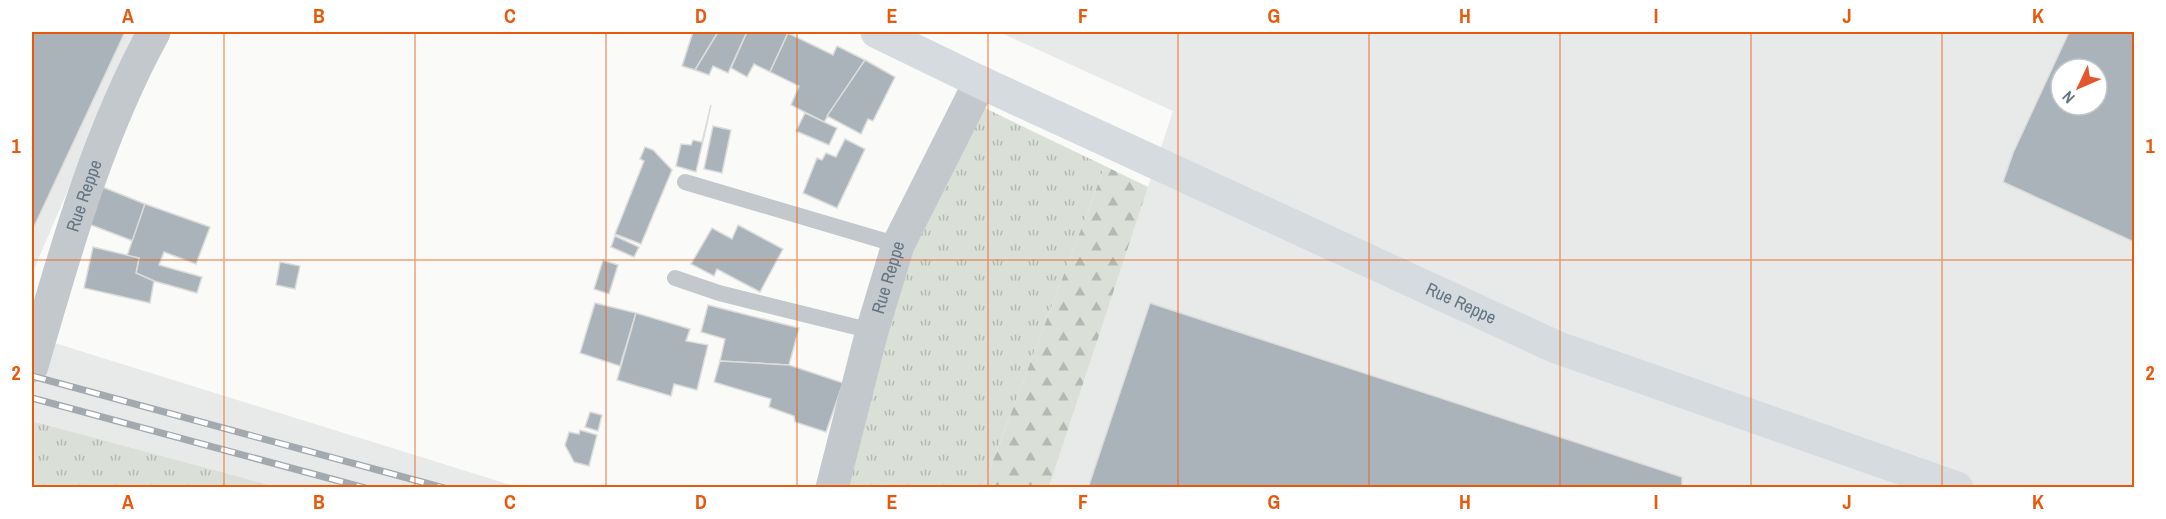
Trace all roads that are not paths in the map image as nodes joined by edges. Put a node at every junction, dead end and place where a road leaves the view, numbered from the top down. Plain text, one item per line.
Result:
1 (154, 32) edge
2 (878, 32) edge
3 (980, 82) junction
4 (685, 182) dead end
5 (898, 245) junction
6 (675, 278) dead end
7 (41, 296) edge
8 (872, 331) junction
9 (32, 366) edge
10 (832, 488) edge
11 (1957, 488) edge

1 - 7 street, Rue Reppe
2 - 3 main road, Rue Reppe
3 - 5 street, Rue Reppe
3 - 11 main road, Rue Reppe
4 - 5 lane
5 - 8 street, Rue Reppe
6 - 8 lane
7 - 9 street, Rue Reppe
8 - 10 street, Rue Reppe

